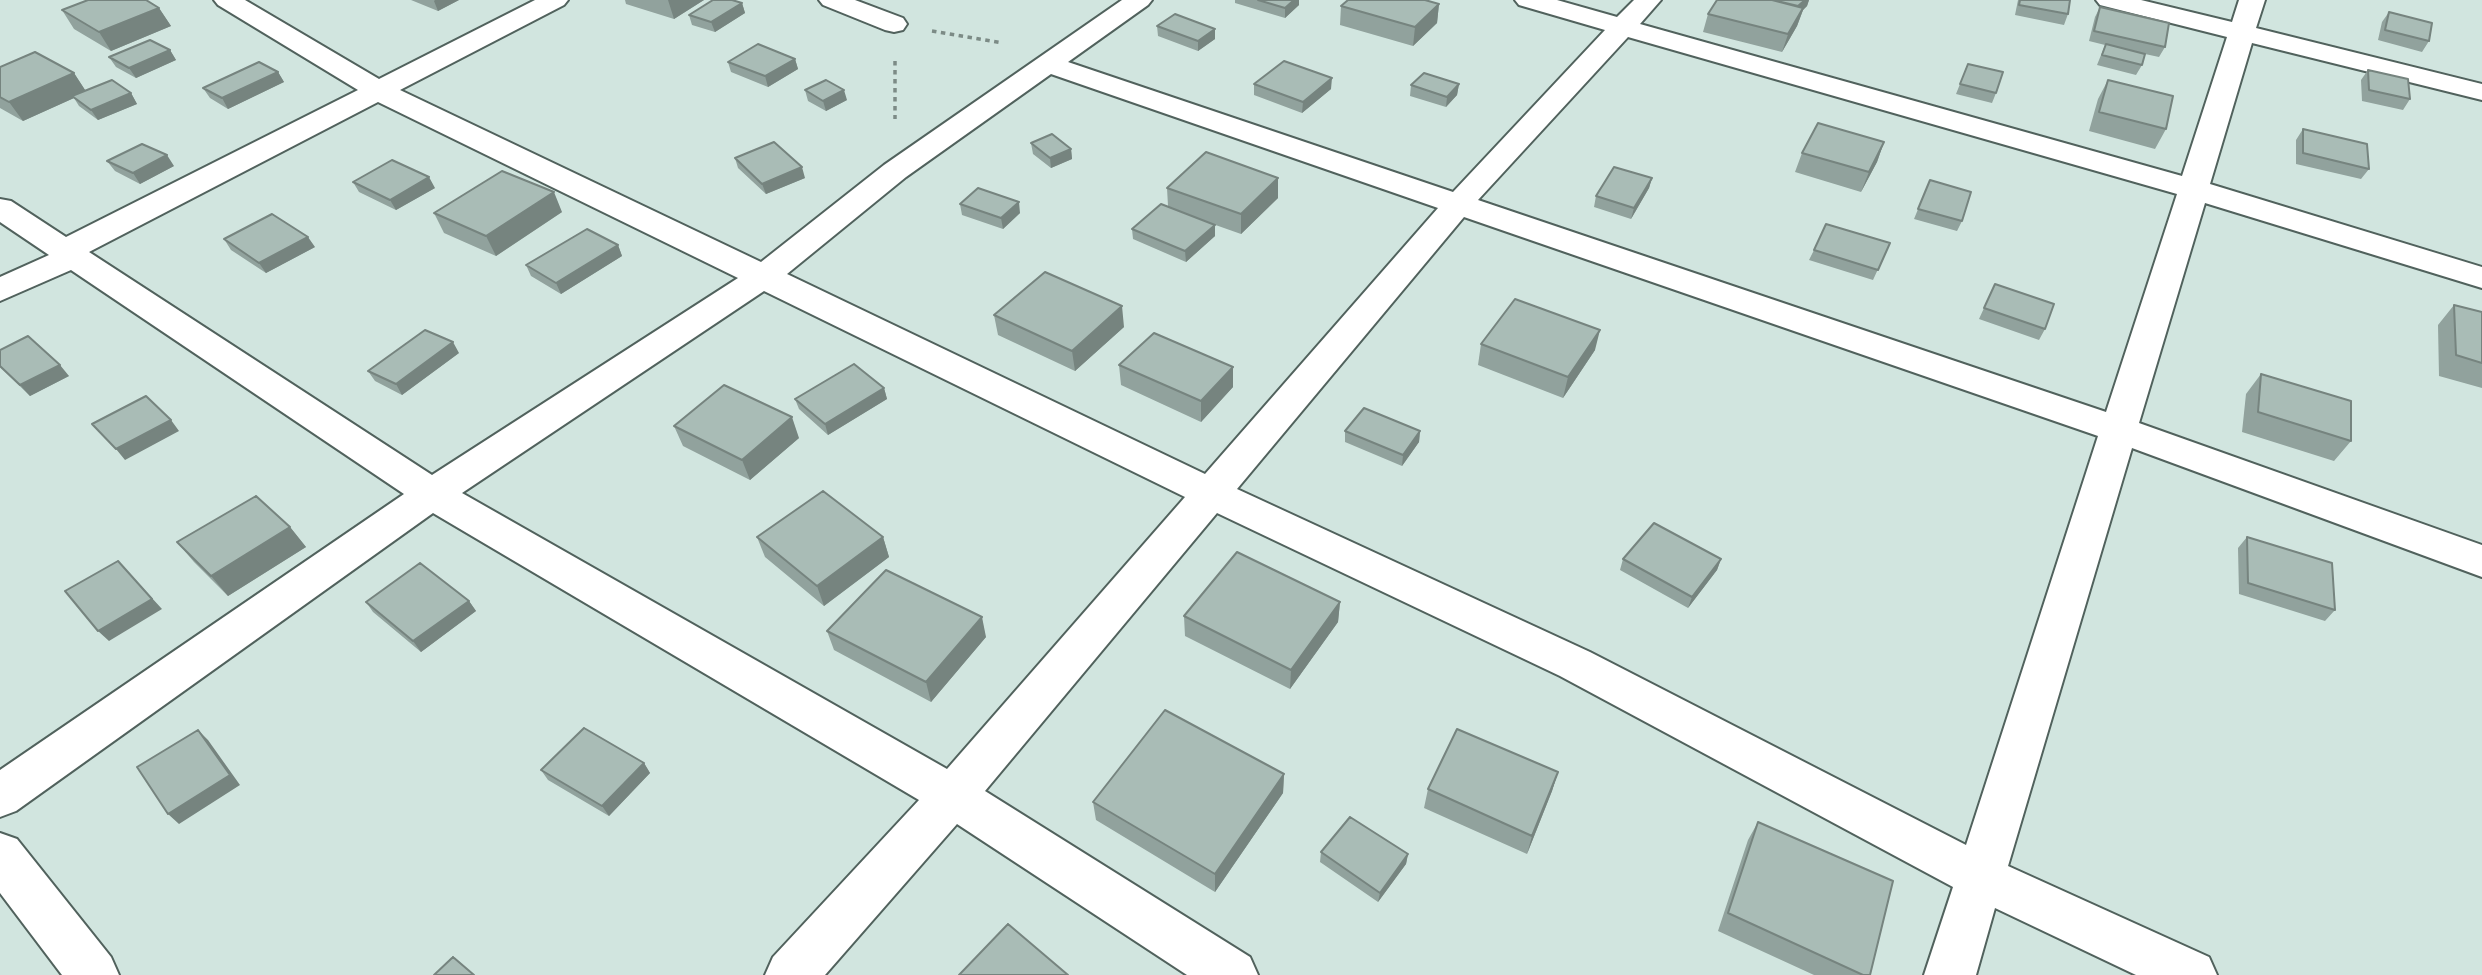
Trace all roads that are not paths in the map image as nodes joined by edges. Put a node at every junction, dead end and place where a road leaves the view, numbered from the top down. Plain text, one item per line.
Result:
1 (227, 0) edge
2 (555, 0) edge
3 (832, 0) edge
4 (1139, 0) edge
5 (1528, 0) edge
6 (2109, 0) edge
7 (1636, 13) edge
8 (2247, 16) edge
9 (894, 24) road end
10 (1055, 59) junction
11 (379, 91) junction
12 (2482, 92) edge
13 (2193, 189) junction
14 (1457, 205) junction
15 (0, 208) edge
16 (69, 254) junction
17 (764, 276) junction
18 (2482, 278) edge
19 (0, 290) edge
20 (2119, 430) junction
21 (1211, 493) junction
22 (432, 494) junction
23 (2482, 561) edge
24 (0, 796) edge
25 (953, 796) junction
26 (0, 855) edge
27 (1980, 877) junction
28 (93, 975) edge
29 (791, 975) edge
30 (1232, 975) edge
31 (1950, 975) edge
32 (2191, 975) edge

1 - 11 street
2 - 11 street
3 - 9 street
4 - 10 street
5 - 7 street
6 - 8 street
7 - 13 street
7 - 14 street
8 - 12 street
8 - 13 street
10 - 14 street
10 - 17 street
11 - 16 street
11 - 17 street
13 - 18 street
13 - 20 street
14 - 20 street
14 - 21 street
15 - 16 street
16 - 19 street
16 - 22 street
17 - 21 street
17 - 22 street
20 - 23 street
20 - 27 street
21 - 25 street
21 - 27 street
22 - 24 street
22 - 25 street
25 - 29 street
25 - 30 street
26 - 28 street
27 - 31 street
27 - 32 street

